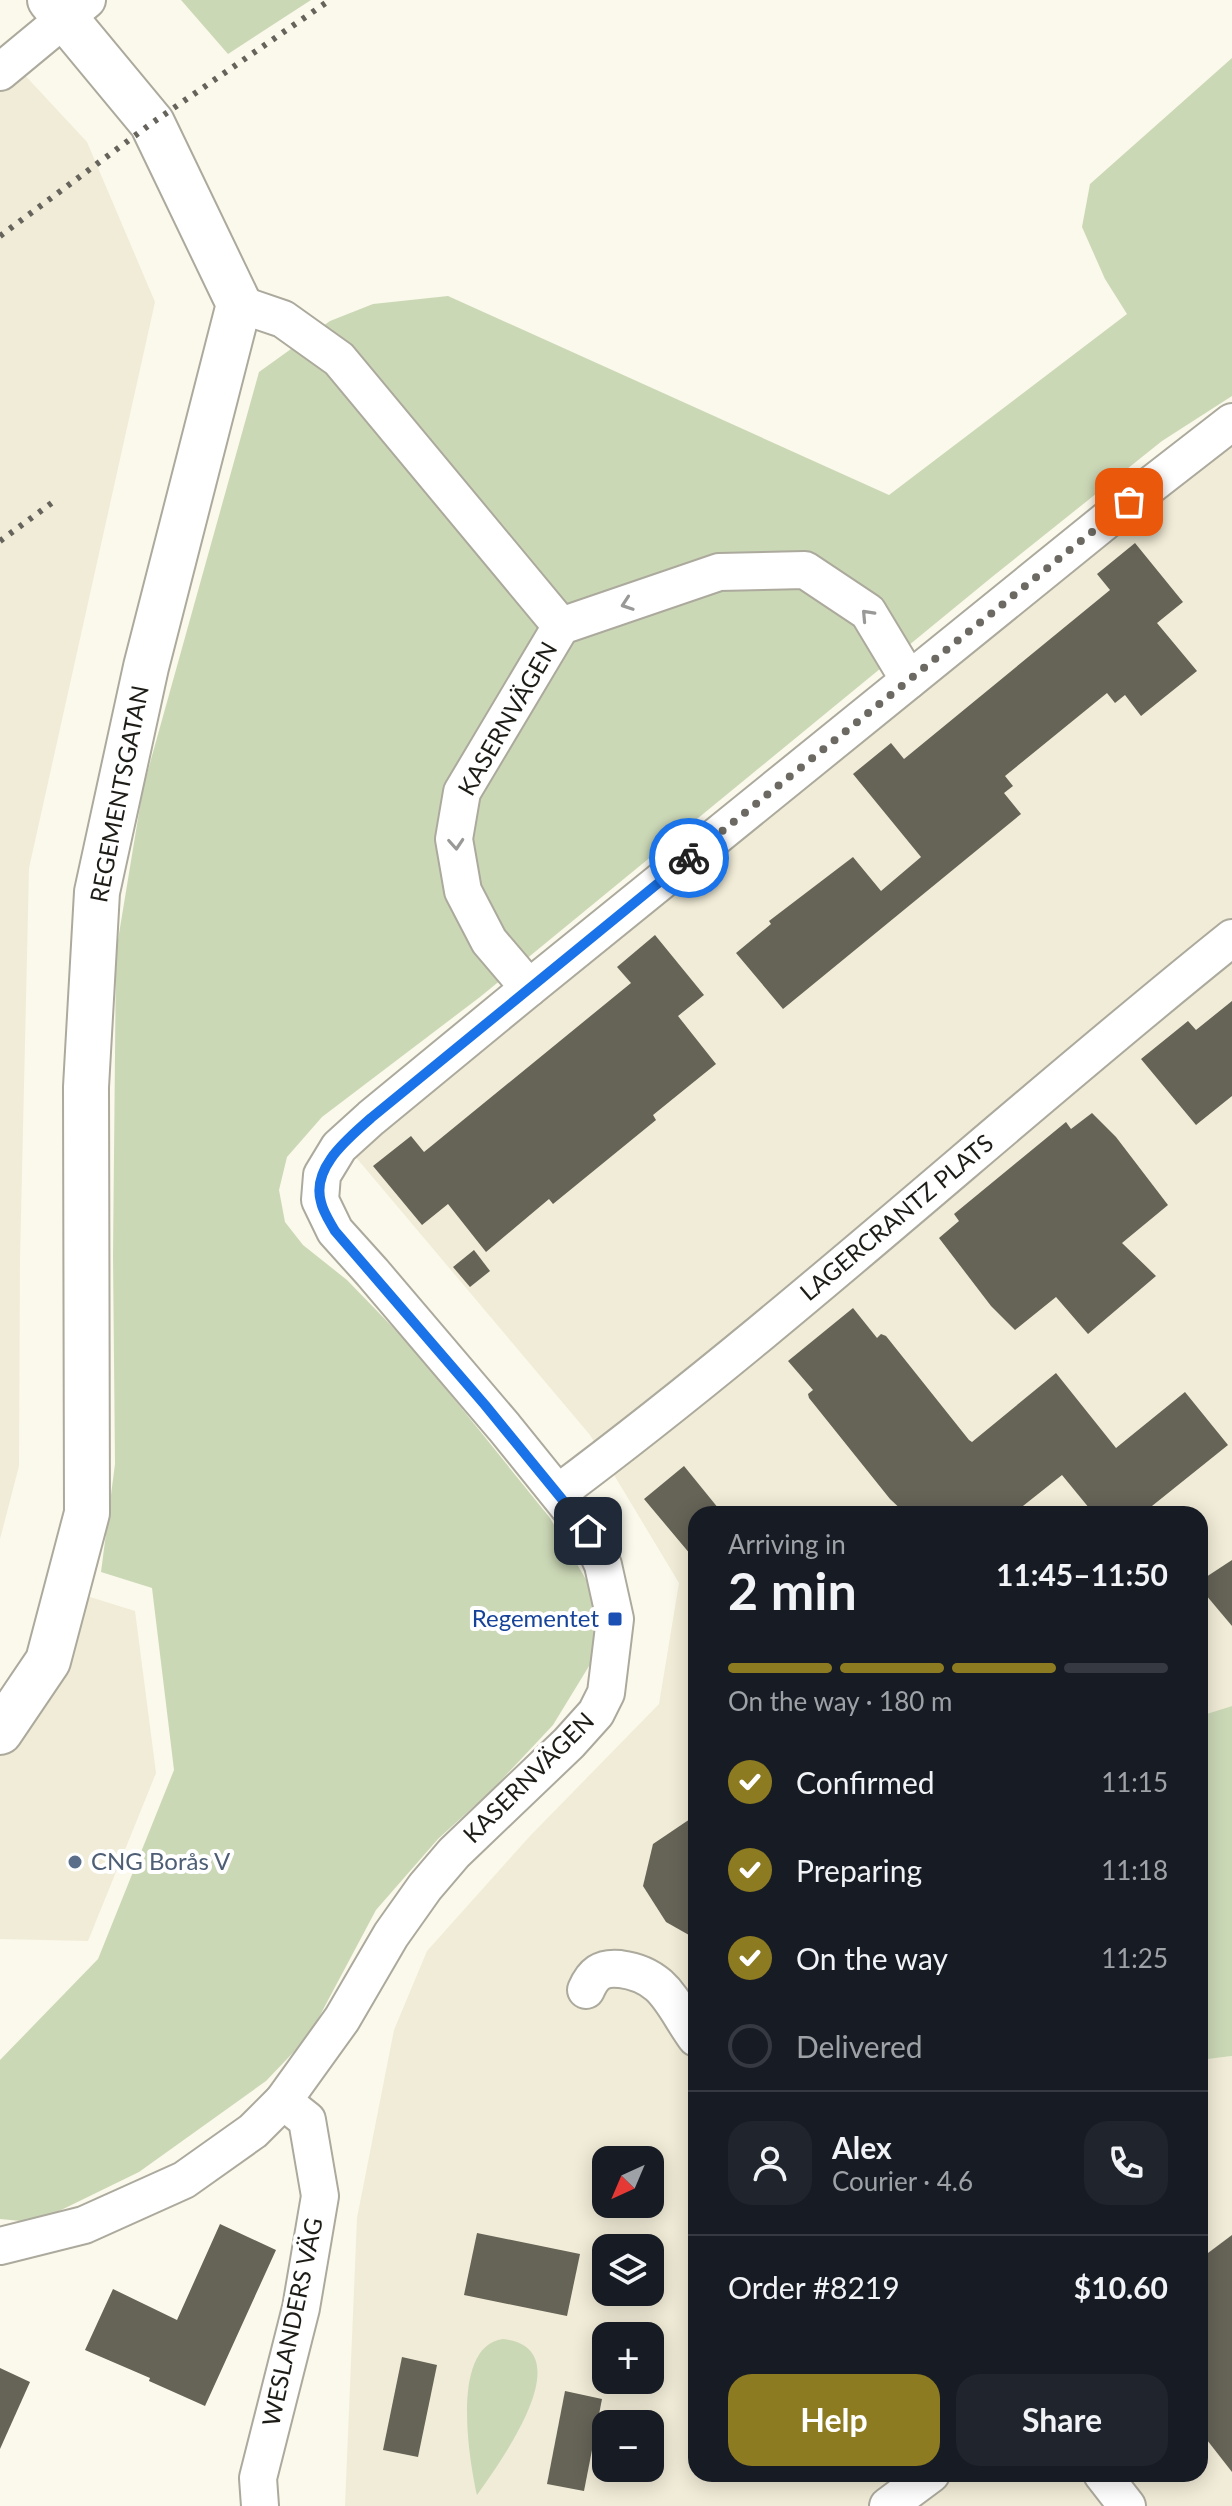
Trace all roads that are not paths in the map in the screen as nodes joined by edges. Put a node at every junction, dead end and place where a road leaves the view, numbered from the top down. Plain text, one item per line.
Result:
1 (68, 6) edge
2 (0, 72) edge
3 (239, 304) junction
4 (1232, 422) edge
5 (561, 626) junction
6 (909, 680) junction
7 (1232, 938) edge
8 (529, 988) junction
9 (558, 1493) junction
10 (0, 1732) edge
11 (586, 1990) dead end
12 (688, 2024) edge
13 (283, 2101) junction
14 (0, 2246) edge
15 (920, 2482) edge
16 (1108, 2482) edge
17 (260, 2506) edge
18 (888, 2506) edge
19 (1127, 2506) edge

1 - 2 street
1 - 3 street
3 - 5 street
3 - 10 street, REGEMENTSGATAN
4 - 6 street
6 -> 5 street, KASERNVÄGEN
5 -> 8 street, KASERNVÄGEN
6 - 8 street
7 - 9 street, LAGERCRANTZ PLATS
8 - 9 street, KASERNVÄGEN
9 - 13 street, KASERNVÄGEN
11 - 12 street
13 - 14 street, KASERNVÄGEN
13 - 17 street, WESLANDERS VÄG
15 - 18 street
16 - 19 street

